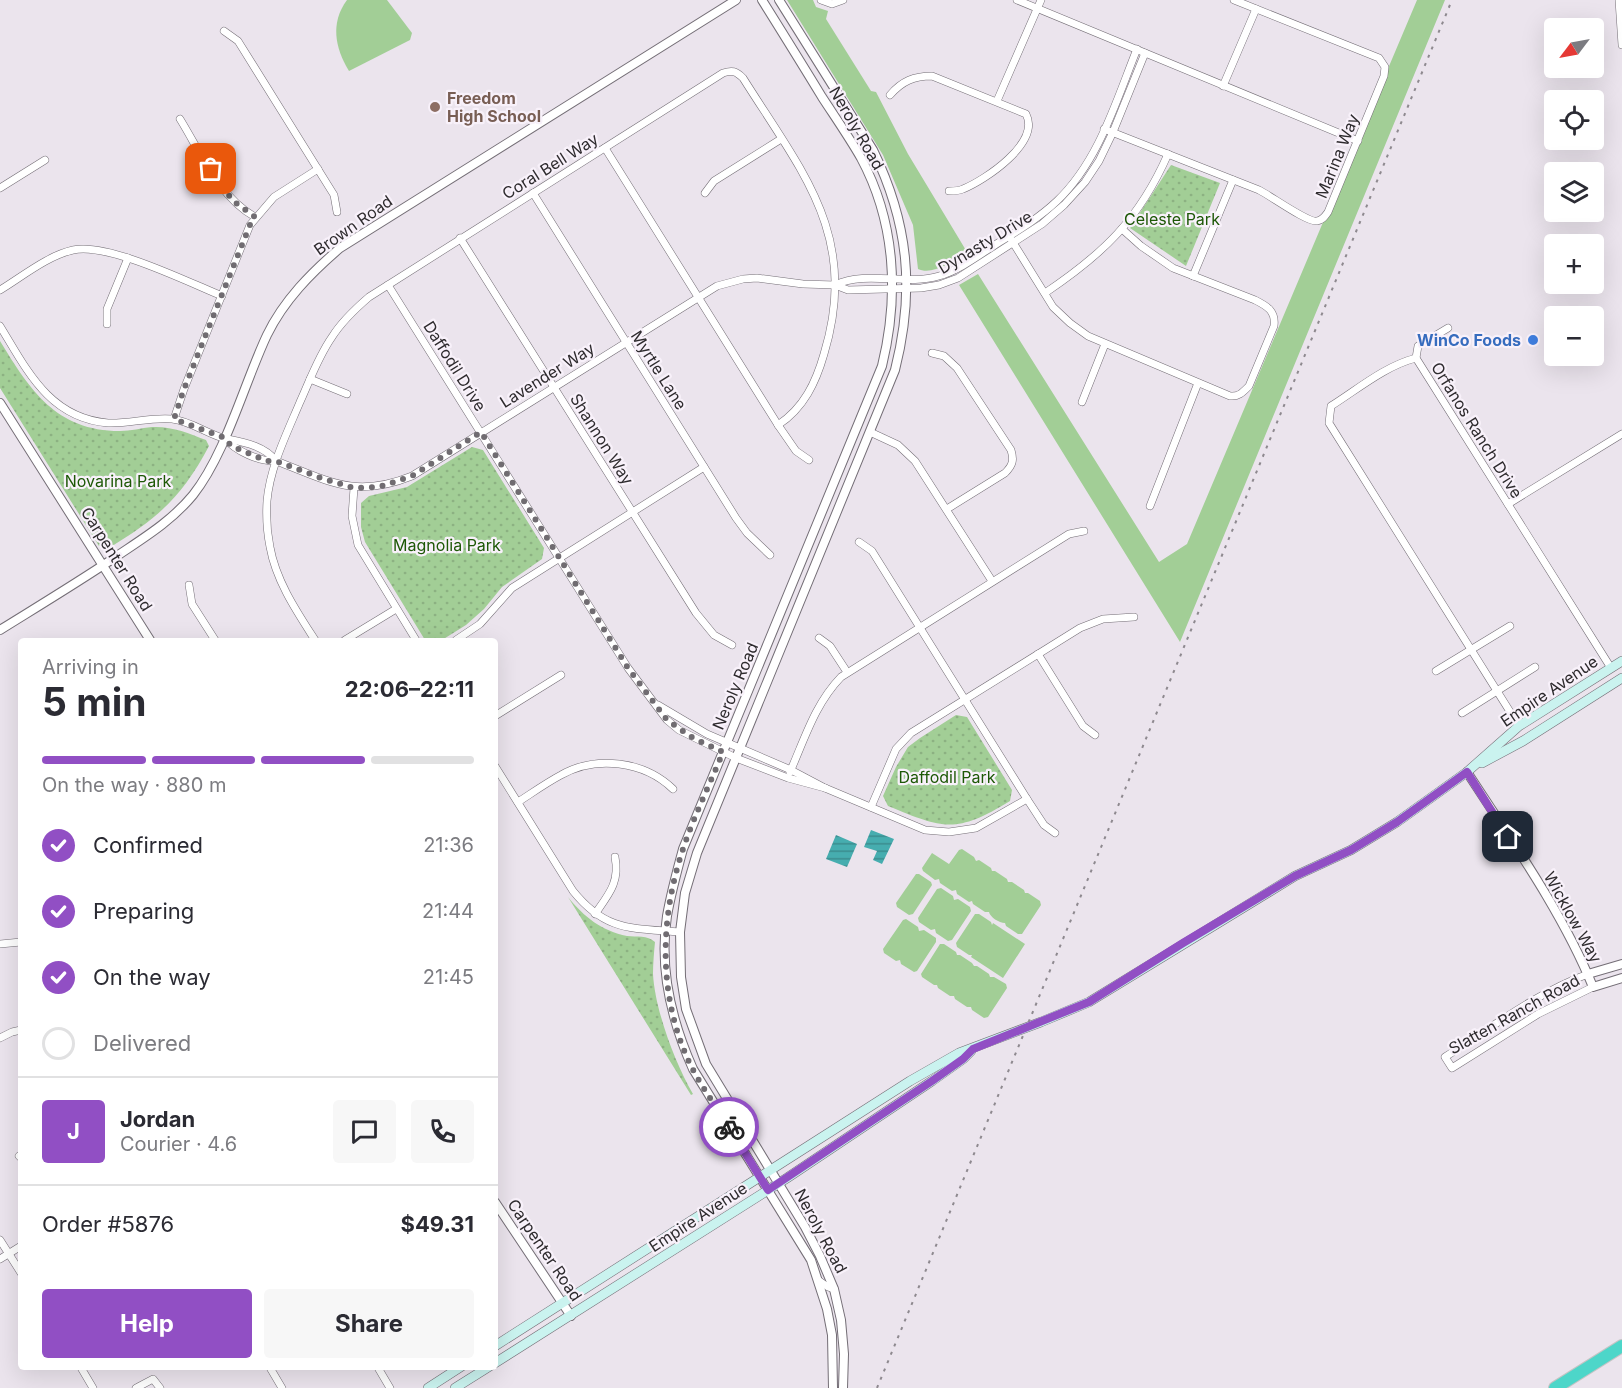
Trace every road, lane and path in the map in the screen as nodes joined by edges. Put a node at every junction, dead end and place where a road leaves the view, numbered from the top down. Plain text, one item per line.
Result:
1 (736, 0) edge
2 (762, 0) edge
3 (779, 0) edge
4 (822, 0) edge
5 (843, 0) edge
6 (1017, 0) edge
7 (1041, 0) edge
8 (1234, 0) edge
9 (1619, 0) edge
10 (1037, 9) junction
11 (1256, 9) junction
12 (224, 31) dead end
13 (1622, 45) edge
14 (1137, 50) junction
15 (1145, 53) junction
16 (1223, 86) junction
17 (890, 94) dead end
18 (997, 101) junction
19 (180, 119) dead end
20 (1104, 129) junction
21 (1113, 132) junction
22 (781, 139) junction
23 (1358, 141) junction
24 (605, 148) junction
25 (1168, 154) junction
26 (45, 160) dead end
27 (318, 169) junction
28 (1233, 180) junction
29 (0, 188) edge
30 (949, 191) dead end
31 (533, 192) junction
32 (705, 193) dead end
33 (337, 212) dead end
34 (255, 217) junction
35 (1122, 229) junction
36 (1009, 236) junction
37 (460, 238) junction
38 (1014, 244) junction
39 (128, 258) junction
40 (1193, 276) junction
41 (908, 283) junction
42 (893, 284) junction
43 (388, 285) junction
44 (835, 285) junction
45 (0, 290) edge
46 (1045, 293) junction
47 (222, 296) junction
48 (699, 296) junction
49 (108, 324) dead end
50 (0, 326) edge
51 (1448, 328) dead end
52 (626, 342) junction
53 (1105, 344) junction
54 (932, 353) dead end
55 (1416, 358) junction
56 (310, 379) junction
57 (1198, 383) junction
58 (553, 387) junction
59 (347, 394) dead end
60 (0, 402) edge
61 (1082, 402) dead end
62 (174, 419) junction
63 (778, 424) junction
64 (481, 432) junction
65 (870, 432) junction
66 (1622, 434) edge
67 (225, 438) junction
68 (809, 460) dead end
69 (276, 461) junction
70 (704, 467) junction
71 (354, 488) junction
72 (1508, 504) junction
73 (1150, 506) dead end
74 (947, 509) junction
75 (632, 512) junction
76 (1084, 531) dead end
77 (859, 542) dead end
78 (770, 555) dead end
79 (559, 558) junction
80 (102, 566) junction
81 (992, 581) junction
82 (189, 585) dead end
83 (396, 609) junction
84 (1134, 617) dead end
85 (1510, 626) dead end
86 (920, 627) junction
87 (0, 630) edge
88 (149, 638) edge
89 (214, 638) edge
90 (314, 638) edge
91 (348, 638) edge
92 (415, 638) edge
93 (459, 638) edge
94 (819, 638) dead end
95 (732, 645) dead end
96 (1472, 650) junction
97 (1038, 654) junction
98 (1622, 661) edge
99 (1535, 667) dead end
100 (1611, 668) junction
101 (1436, 671) dead end
102 (847, 672) junction
103 (561, 675) dead end
104 (1622, 678) edge
105 (1497, 691) junction
106 (965, 700) junction
107 (655, 704) junction
108 (1462, 713) dead end
109 (498, 714) edge
110 (1564, 715) junction
111 (1519, 726) junction
112 (1095, 735) dead end
113 (727, 743) junction
114 (740, 748) junction
115 (723, 752) junction
116 (736, 758) junction
117 (791, 770) junction
118 (498, 771) edge
119 (1467, 772) junction
120 (788, 778) junction
121 (825, 788) junction
122 (673, 789) dead end
123 (1027, 799) junction
124 (518, 802) junction
125 (871, 807) junction
126 (1055, 832) dead end
127 (615, 857) dead end
128 (595, 914) junction
129 (666, 931) junction
130 (680, 932) junction
131 (18, 942) edge
132 (0, 944) edge
133 (1622, 964) edge
134 (1588, 975) junction
135 (1622, 978) edge
136 (1593, 987) junction
137 (18, 1031) edge
138 (0, 1038) edge
139 (973, 1049) junction
140 (910, 1081) junction
141 (913, 1093) junction
142 (771, 1171) junction
143 (760, 1178) junction
144 (778, 1183) junction
145 (768, 1190) junction
146 (498, 1206) edge
147 (0, 1240) edge
148 (18, 1248) edge
149 (9, 1254) junction
150 (0, 1259) edge
151 (18, 1268) edge
152 (818, 1280) junction
153 (834, 1288) junction
154 (563, 1303) junction
155 (571, 1316) junction
156 (498, 1344) edge
157 (1622, 1346) edge
158 (498, 1361) edge
159 (82, 1370) edge
160 (271, 1370) edge
161 (379, 1370) edge
162 (456, 1370) edge
163 (484, 1370) edge
164 (93, 1388) edge
165 (136, 1388) edge
166 (160, 1388) edge
167 (282, 1388) edge
168 (390, 1388) edge
169 (428, 1388) edge
170 (455, 1388) edge
171 (833, 1388) edge
172 (843, 1388) edge
173 (1555, 1388) edge

1 - 67 street, Brown Road
2 - 42 street, Neroly Road
3 - 41 street, Neroly Road
4 - 5 street
6 - 10 street
7 - 10 street
8 - 11 street, Marina Way
9 - 13 street
10 - 14 street
10 - 18 street
11 - 16 street
11 - 23 street, Marina Way
12 - 27 street
14 - 15 street
14 - 20 street, Dynasty Drive
15 - 16 street
15 - 21 street, Dynasty Drive
16 - 23 street
17 - 18 street
18 - 30 street
19 - 34 street
20 - 21 street, Marina Way
20 - 36 street, Dynasty Drive
21 - 25 street, Marina Way
21 - 38 street, Dynasty Drive
22 - 24 street, Coral Bell Way
22 - 32 street
22 - 44 street, Coral Bell Way
23 - 28 street, Marina Way
24 - 31 street, Coral Bell Way
24 - 48 street
25 - 28 street, Marina Way
25 - 35 street
26 - 29 street
27 - 33 street
27 - 34 street
28 - 40 street
31 - 37 street, Coral Bell Way
31 - 52 street, Myrtle Lane
34 - 47 street
35 - 40 street
35 - 46 street
36 - 38 street
36 - 41 street, Dynasty Drive
37 - 43 street, Coral Bell Way
37 - 58 street, Shannon Way
38 - 41 street, Dynasty Drive
38 - 46 street
39 - 45 street
39 - 47 street
39 - 49 street
40 - 57 street
41 - 42 street, Dynasty Drive
41 - 65 street, Neroly Road
42 - 44 street, Dynasty Drive
42 - 113 street, Neroly Road
43 - 56 street, Coral Bell Way
43 - 64 street, Daffodil Drive
44 - 48 street, Lavender Way
44 - 63 street, Coral Bell Way
46 - 53 street
47 - 62 street
48 - 52 street, Lavender Way
48 - 63 street
50 - 62 street, Lavender Way
51 - 55 street
52 - 58 street, Lavender Way
52 - 70 street, Myrtle Lane
53 - 57 street
53 - 61 street
54 - 74 street
55 - 72 street, Orfanos Ranch Drive
55 - 96 street, Orfanos Ranch Drive
56 - 59 street
56 - 69 street, Coral Bell Way
57 - 73 street
58 - 64 street, Lavender Way
58 - 75 street, Shannon Way
60 - 80 street, Carpenter Road
62 - 67 street, Lavender Way
63 - 68 street
64 - 71 street, Lavender Way
64 - 79 street, Daffodil Drive
65 - 74 street
65 - 114 street, Neroly Road
66 - 72 street
67 - 69 street, Lavender Way
67 - 80 street, Brown Road
69 - 71 street, Lavender Way
69 - 90 street, Coral Bell Way
70 - 75 street
70 - 78 street, Myrtle Lane
71 - 83 street
72 - 100 street, Orfanos Ranch Drive
74 - 81 street
75 - 79 street
75 - 95 street, Shannon Way
76 - 81 street
77 - 86 street
79 - 93 street
79 - 107 street, Daffodil Drive
80 - 87 street, Brown Road
80 - 88 street, Carpenter Road
81 - 86 street
82 - 89 street
83 - 91 street
83 - 92 street
84 - 97 street
85 - 96 street
86 - 102 street
86 - 106 street
94 - 102 street
96 - 101 street
96 - 105 street, Orfanos Ranch Drive
97 - 106 street
97 - 112 street
98 - 100 main road, Empire Avenue
99 - 105 street
100 - 110 main road
100 - 111 main road, Empire Avenue
102 - 117 street
103 - 109 street
104 - 110 main road, Empire Avenue
105 - 108 street
105 - 111 street, Orfanos Ranch Drive
106 - 123 street
106 - 125 street
107 - 113 street, Daffodil Drive
107 - 115 street, Daffodil Drive
110 - 119 main road, Empire Avenue
111 - 119 main road, Empire Avenue
113 - 114 street, Daffodil Drive
113 - 115 street, Neroly Road
114 - 116 street, Neroly Road
114 - 117 street, Daffodil Drive
115 - 116 street, Daffodil Drive
115 - 129 street, Neroly Road
116 - 120 street, Daffodil Drive
116 - 130 street, Neroly Road
117 - 120 street
117 - 121 street, Daffodil Drive
118 - 124 street
119 - 134 street, Wicklow Way
119 - 139 main road, Empire Avenue
120 - 121 street, Daffodil Drive
121 - 125 street, Daffodil Drive
122 - 124 street
123 - 125 street, Daffodil Drive
123 - 126 street
124 - 128 street
127 - 128 street
128 - 129 street
129 - 130 street
129 - 143 street, Neroly Road
130 - 142 street, Neroly Road
131 - 132 street
133 - 134 street, Slatten Ranch Road
134 - 136 street, Wicklow Way
134 - 136 street, Slatten Ranch Road
135 - 136 street, Slatten Ranch Road
137 - 138 street
139 - 140 main road, Empire Avenue
139 - 141 main road, Empire Avenue
140 - 141 main road
140 - 142 main road, Empire Avenue
141 - 144 main road, Empire Avenue
142 - 143 main road, Empire Avenue
142 - 144 street, Neroly Road
143 - 145 street, Neroly Road
143 - 154 main road, Empire Avenue
144 - 145 main road, Empire Avenue
144 - 153 street, Neroly Road
145 - 152 street, Neroly Road
145 - 155 main road, Empire Avenue
146 - 154 street, Carpenter Road
147 - 149 street
148 - 149 street
149 - 150 street
149 - 151 street
152 - 153 street
152 - 171 street, Neroly Road
153 - 172 street, Neroly Road
154 - 155 street, Carpenter Road
154 - 156 main road, Empire Avenue
155 - 158 main road, Empire Avenue
157 - 173 highway
159 - 164 street
160 - 167 street
161 - 168 street
162 - 169 main road
163 - 170 main road
165 - 166 street

